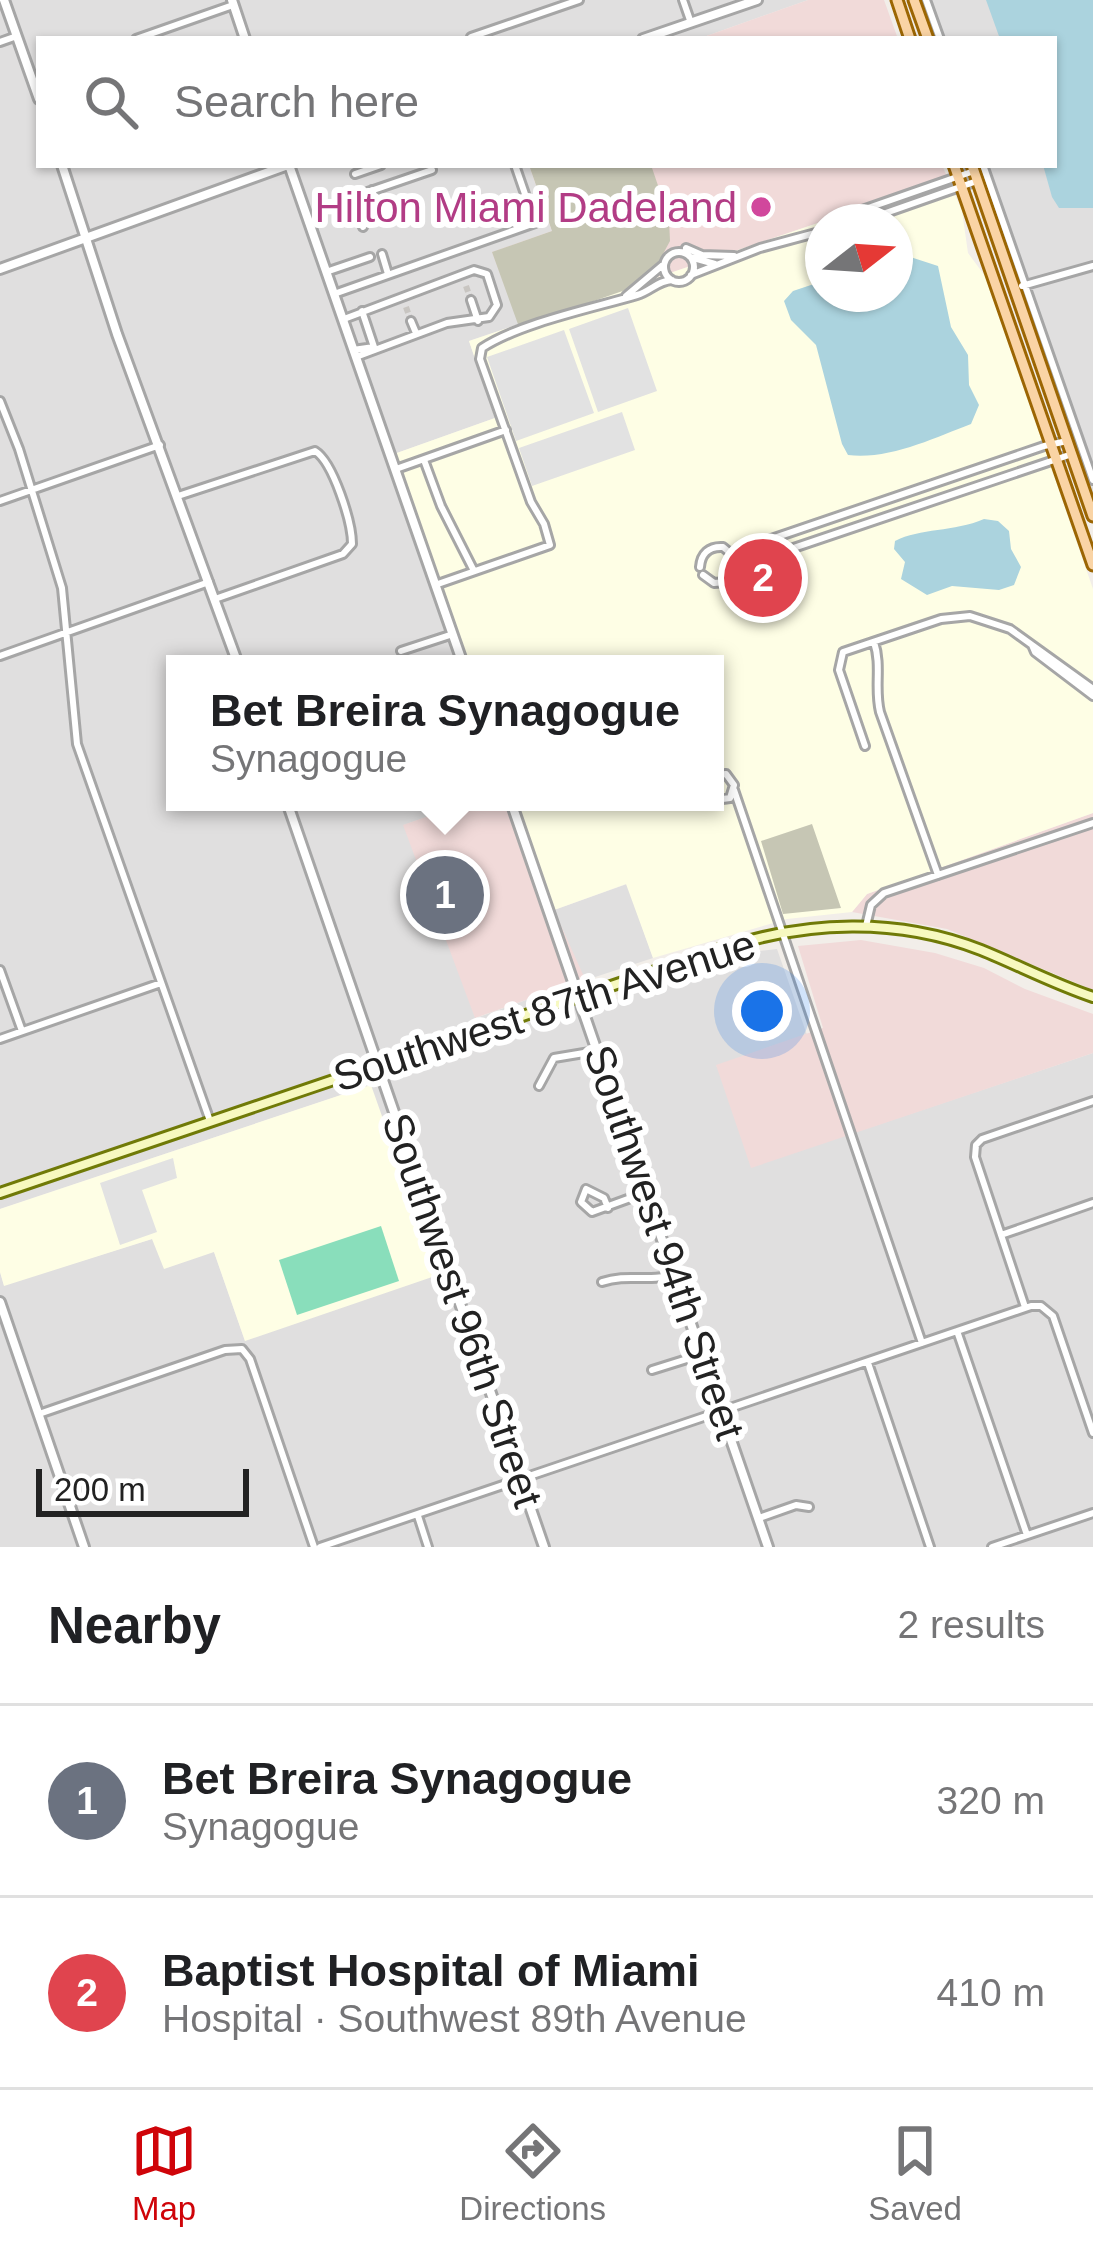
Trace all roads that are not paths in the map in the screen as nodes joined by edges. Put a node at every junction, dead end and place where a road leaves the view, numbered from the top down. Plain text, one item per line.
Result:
1 (4, 0) edge
2 (580, 0) edge
3 (682, 0) edge
4 (757, 0) edge
5 (897, 0) edge
6 (914, 0) edge
7 (926, 0) edge
8 (232, 2) edge
9 (691, 23) junction
10 (17, 36) junction
11 (144, 36) edge
12 (244, 36) edge
13 (475, 36) edge
14 (652, 36) edge
15 (909, 36) edge
16 (927, 36) edge
17 (939, 36) edge
18 (0, 42) edge
19 (35, 75) edge
20 (63, 168) edge
21 (280, 168) edge
22 (289, 168) edge
23 (372, 168) edge
24 (404, 168) edge
25 (515, 168) edge
26 (432, 170) dead end
27 (976, 170) edge
28 (355, 174) dead end
29 (958, 176) edge
30 (407, 178) junction
31 (372, 190) junction
32 (885, 204) edge
33 (898, 204) edge
34 (381, 217) dead end
35 (363, 227) dead end
36 (805, 234) edge
37 (87, 238) junction
38 (686, 248) dead end
39 (382, 254) dead end
40 (737, 256) junction
41 (370, 257) dead end
42 (690, 257) junction
43 (665, 263) junction
44 (715, 264) junction
45 (1093, 266) edge
46 (0, 268) edge
47 (326, 272) junction
48 (388, 274) junction
49 (462, 274) junction
50 (691, 275) junction
51 (672, 280) junction
52 (466, 286) tunnel mouth
53 (1020, 287) junction
54 (334, 294) junction
55 (401, 296) junction
56 (626, 296) junction
57 (471, 300) tunnel mouth
58 (406, 307) tunnel mouth
59 (1004, 307) junction
60 (362, 310) junction
61 (342, 316) junction
62 (411, 321) tunnel mouth
63 (478, 321) junction
64 (416, 333) junction
65 (374, 347) junction
66 (354, 354) junction
67 (0, 401) edge
68 (506, 430) junction
69 (1067, 441) junction
70 (160, 445) junction
71 (1052, 446) junction
72 (1072, 454) junction
73 (1056, 459) junction
74 (424, 460) junction
75 (395, 469) junction
76 (1093, 480) edge
77 (30, 490) junction
78 (178, 496) junction
79 (0, 501) edge
80 (1092, 508) edge
81 (733, 552) junction
82 (1093, 566) edge
83 (737, 567) junction
84 (474, 572) junction
85 (209, 582) junction
86 (435, 585) junction
87 (215, 599) junction
88 (65, 634) junction
89 (452, 634) junction
90 (874, 641) junction
91 (401, 651) dead end
92 (235, 655) edge
93 (460, 655) edge
94 (0, 656) edge
95 (1093, 692) edge
96 (865, 746) dead end
97 (724, 776) edge
98 (734, 790) junction
99 (726, 800) joint
100 (289, 811) edge
101 (515, 811) edge
102 (740, 815) junction
103 (1093, 823) edge
104 (938, 875) junction
105 (866, 926) junction
106 (782, 932) junction
107 (0, 970) edge
108 (161, 983) junction
109 (580, 997) junction
110 (1093, 997) edge
111 (22, 1031) junction
112 (0, 1039) edge
113 (599, 1050) junction
114 (379, 1064) junction
115 (539, 1086) dead end
116 (1093, 1101) edge
117 (210, 1121) junction
118 (0, 1192) edge
119 (647, 1192) junction
120 (1093, 1203) edge
121 (608, 1208) junction
122 (1001, 1235) junction
123 (676, 1274) junction
124 (602, 1282) dead end
125 (0, 1302) edge
126 (1025, 1307) junction
127 (957, 1331) junction
128 (922, 1343) junction
129 (703, 1354) junction
130 (867, 1362) junction
131 (652, 1370) dead end
132 (723, 1411) junction
133 (38, 1414) junction
134 (1093, 1432) edge
135 (521, 1480) junction
136 (809, 1507) dead end
137 (1093, 1513) edge
138 (418, 1515) junction
139 (759, 1518) junction
140 (1027, 1535) junction
141 (84, 1547) edge
142 (317, 1547) edge
143 (428, 1547) edge
144 (544, 1547) edge
145 (768, 1547) edge
146 (930, 1547) edge
147 (992, 1547) edge

1 - 10 street
2 - 13 street
3 - 9 street
4 - 9 street
5 - 15 main road
6 - 16 main road
7 - 17 street
8 - 11 street
8 - 12 street
9 - 14 street
10 - 18 street
10 - 19 street
20 - 37 street
21 - 37 street
22 - 47 street
23 - 28 street
24 - 30 street
25 - 48 street
26 - 30 street
27 - 29 street
27 - 53 main road
27 - 53 street
29 - 32 street
29 - 33 street
29 - 59 main road
30 - 31 street
31 - 34 street
31 - 35 street
36 - 40 street
37 - 46 street
37 - 70 street
38 - 40 street
39 - 48 street
40 - 44 street
41 - 47 street
42 - 43 street
42 - 44 street
42 - 50 street
43 - 51 street
43 - 56 street
44 - 50 street
45 - 53 street
47 - 54 street
48 - 54 street
49 - 52 street
49 - 55 street
49 - 63 street
50 - 51 street
51 - 56 street
53 - 59 main road
53 - 69 main road
53 - 76 street
54 - 61 street
55 - 58 street
55 - 60 street
56 - 68 street
57 - 63 street
59 - 71 main road
60 - 61 street
60 - 65 street
61 - 66 street
62 - 64 street
63 - 64 street
64 - 65 street
65 - 66 street
66 - 75 street
67 - 77 street
68 - 74 street
68 - 84 street
69 - 71 street
69 - 72 main road
70 - 77 street
70 - 78 street
71 - 73 main road
71 - 81 street
72 - 73 street
72 - 80 main road
73 - 82 main road
73 - 83 street
74 - 75 street
74 - 84 street
75 - 86 street
77 - 79 street
77 - 88 street
78 - 85 street
78 - 87 street
81 - 83 street
81 - 83 street
84 - 86 street
85 - 87 street
85 - 88 street
86 - 89 street
87 - 92 street
88 - 94 street
88 - 108 street
89 - 91 street
89 - 93 street
90 - 95 street
90 - 96 street
90 - 104 street
97 - 98 street
98 - 99 street
98 - 102 street
99 - 102 street
100 - 114 street, Southwest 96th Street
101 - 109 street, Southwest 94th Street
102 - 106 street
103 - 104 street
104 - 105 street
105 - 106 main road, Southwest 87th Avenue
105 - 110 main road, Southwest 87th Avenue
106 - 109 main road, Southwest 87th Avenue
106 - 128 street
107 - 111 street
108 - 111 street
108 - 117 street
109 - 113 street, Southwest 94th Street
109 - 114 main road, Southwest 87th Avenue
111 - 112 street
113 - 115 street
113 - 119 street, Southwest 94th Street
114 - 117 main road, Southwest 87th Avenue
114 - 135 street, Southwest 96th Street
116 - 122 street
117 - 118 main road, Southwest 87th Avenue
119 - 121 street
119 - 123 street, Southwest 94th Street
120 - 122 street
121 - 121 street
122 - 126 street
123 - 124 street
123 - 129 street, Southwest 94th Street
125 - 133 street
126 - 127 street
126 - 134 street
127 - 128 street
127 - 140 street
128 - 130 street
129 - 131 street
129 - 132 street, Southwest 94th Street
130 - 132 street
130 - 146 street
132 - 135 street
132 - 139 street, Southwest 94th Street
133 - 141 street
133 - 142 street
135 - 138 street
135 - 144 street, Southwest 96th Street
136 - 139 street
137 - 140 street
138 - 142 street
138 - 143 street
139 - 145 street, Southwest 94th Street
140 - 147 street

